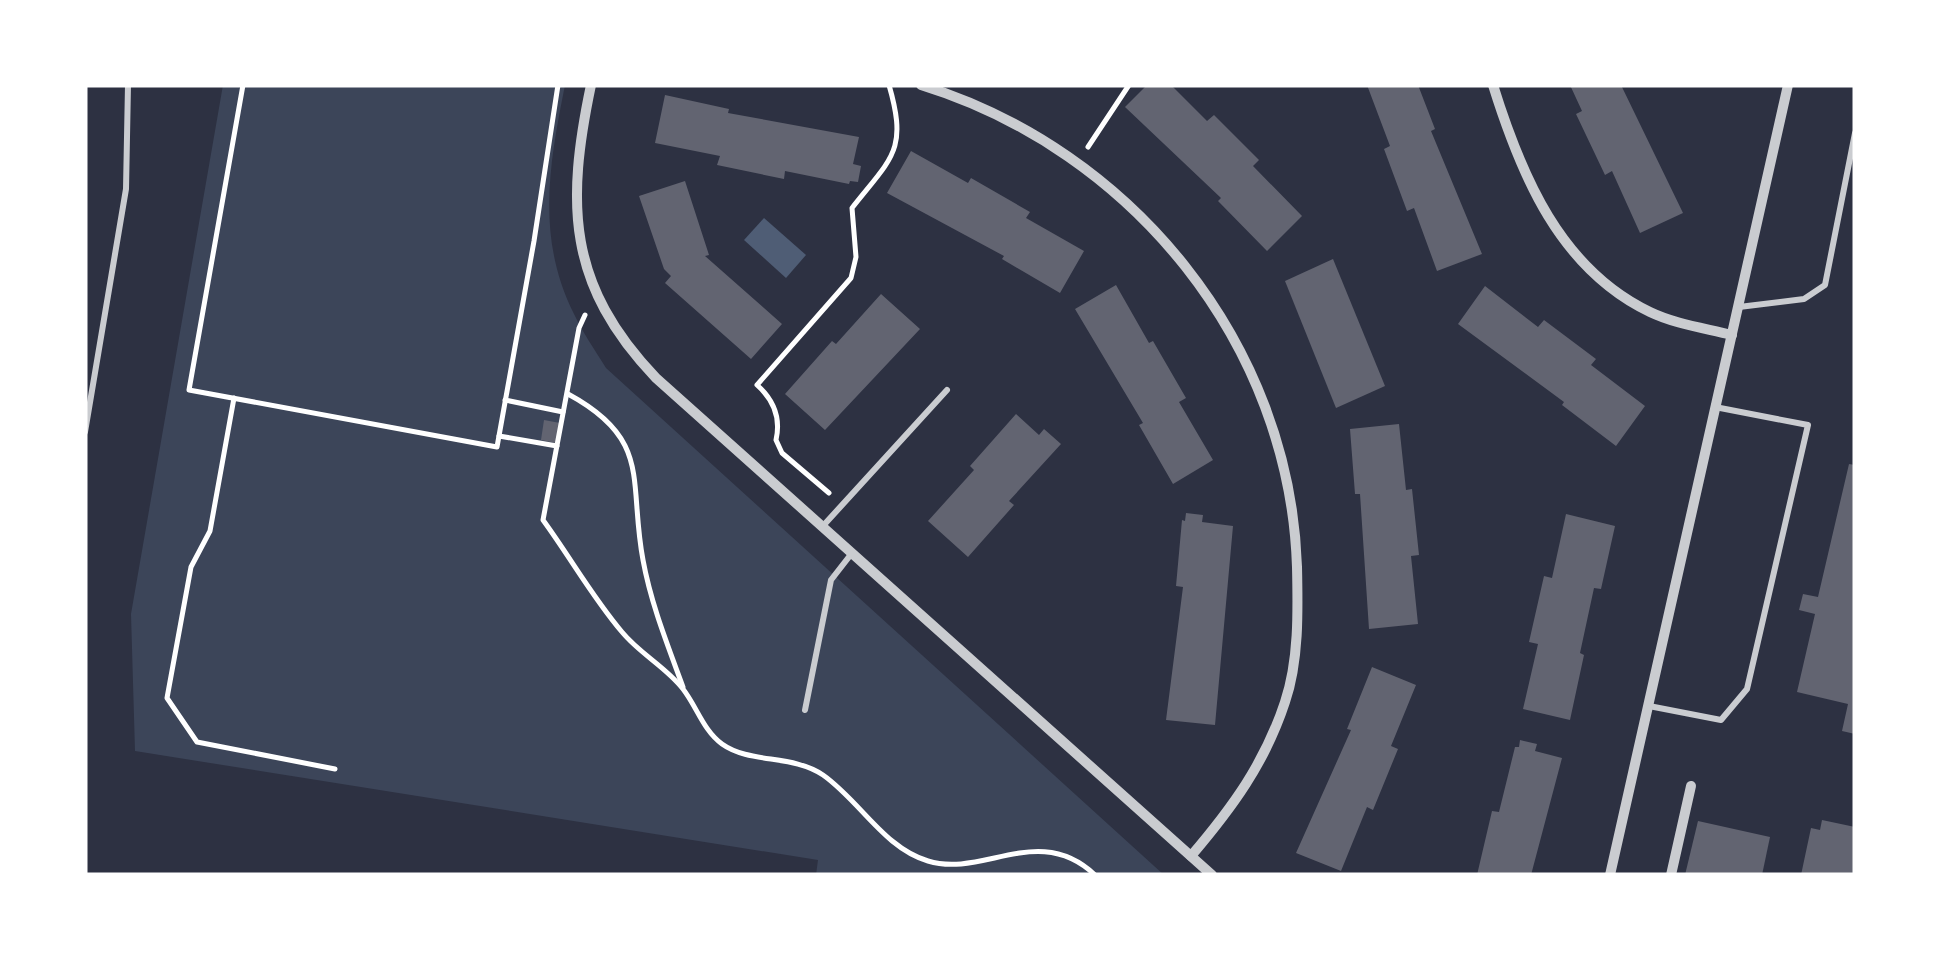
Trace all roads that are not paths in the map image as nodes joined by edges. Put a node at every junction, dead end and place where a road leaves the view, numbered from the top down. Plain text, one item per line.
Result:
1 (128, 85) edge
2 (592, 85) edge
3 (920, 85) edge
4 (1494, 85) edge
5 (1788, 85) edge
6 (1855, 133) edge
7 (1738, 308) junction
8 (1732, 335) junction
9 (947, 390) dead end
10 (1716, 407) junction
11 (85, 432) edge
12 (822, 526) junction
13 (852, 553) junction
14 (1648, 706) junction
15 (806, 710) dead end
16 (1691, 786) dead end
17 (1191, 856) junction
18 (1212, 875) edge
19 (1610, 875) edge
20 (1672, 875) edge

1 - 11 lane
2 - 12 street
3 - 17 street
4 - 8 street
5 - 7 street
6 - 7 lane
7 - 8 street
8 - 10 street
9 - 12 lane
10 - 14 street
10 - 14 lane
12 - 13 street
13 - 15 lane
13 - 17 street
14 - 19 street
16 - 20 street
17 - 18 street

